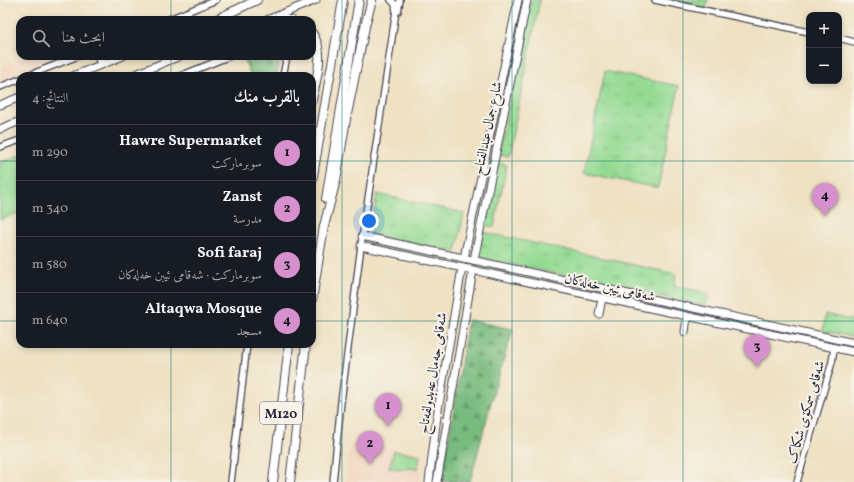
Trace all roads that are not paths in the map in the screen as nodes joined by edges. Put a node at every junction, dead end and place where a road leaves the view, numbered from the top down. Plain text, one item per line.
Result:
1 (216, 0) edge
2 (257, 0) edge
3 (263, 0) edge
4 (316, 0) edge
5 (342, 0) edge
6 (360, 0) edge
7 (372, 0) edge
8 (378, 0) edge
9 (391, 0) edge
10 (400, 0) edge
11 (518, 0) edge
12 (527, 0) edge
13 (655, 0) edge
14 (177, 16) edge
15 (224, 16) edge
16 (224, 16) edge
17 (277, 16) edge
18 (806, 31) edge
19 (392, 37) junction
20 (842, 39) edge
21 (316, 41) edge
22 (854, 42) edge
23 (360, 54) junction
24 (68, 60) edge
25 (100, 60) edge
26 (112, 60) edge
27 (170, 60) edge
28 (220, 60) edge
29 (286, 60) edge
30 (101, 64) junction
31 (37, 72) edge
32 (82, 72) edge
33 (141, 72) edge
34 (190, 72) edge
35 (284, 72) edge
36 (316, 75) edge
37 (16, 81) edge
38 (501, 83) junction
39 (510, 85) junction
40 (0, 87) edge
41 (16, 99) edge
42 (0, 105) edge
43 (16, 123) edge
44 (0, 129) edge
45 (16, 142) edge
46 (0, 148) edge
47 (316, 157) edge
48 (362, 236) junction
49 (361, 246) junction
50 (464, 258) junction
51 (474, 260) junction
52 (462, 268) junction
53 (473, 270) junction
54 (316, 271) edge
55 (316, 275) edge
56 (602, 298) junction
57 (657, 300) junction
58 (654, 309) junction
59 (599, 314) dead end
60 (688, 317) junction
61 (685, 332) dead end
62 (760, 332) junction
63 (854, 343) edge
64 (757, 347) dead end
65 (247, 348) edge
66 (289, 348) edge
67 (306, 348) edge
68 (834, 348) junction
69 (854, 352) edge
70 (231, 482) edge
71 (273, 482) edge
72 (290, 482) edge
73 (333, 482) edge
74 (428, 482) edge
75 (437, 482) edge
76 (798, 482) edge

1 - 14 street
2 - 15 highway
3 - 16 main road
4 - 17 main road
5 - 47 highway
6 - 54 highway
7 - 23 highway
8 - 23 street
9 - 19 street
10 - 19 street
11 - 38 main road, شارع جمال عبدالفتاح
12 - 39 main road, شارع جمال عبدالفتاح
13 - 18 street
19 - 48 street
20 - 22 street
21 - 36 highway
23 - 55 highway
24 - 31 street
25 - 30 main road
26 - 30 main road
27 - 33 main road
28 - 34 street
29 - 35 street
30 - 32 main road
37 - 40 street
38 - 39 main road
38 - 50 main road, شارع جمال عبدالفتاح
39 - 51 main road, شارع جمال عبدالفتاح
41 - 42 main road
43 - 44 main road
45 - 46 street
48 - 49 street
48 - 50 main road, شەقامی ئیبن خەلەکان
49 - 52 main road, شەقامی ئیبن خەلەکان
49 - 73 street
50 - 51 main road, شەقامی ئیبن خەلەکان
51 - 57 main road, شەقامی ئیبن خەلەکان
52 - 53 main road, شەقامی ئیبن خەلەکان
52 - 74 main road, شەقامی جەمال عەبدولفەتاح
53 - 56 main road, شەقامی ئیبن خەلەکان
53 - 75 main road, شەقامی جەمال عەبدولفەتاح
56 - 58 main road, شەقامی ئیبن خەلەکان
56 - 59 main road
57 - 58 main road
57 - 63 main road, شەقامی ئیبن خەلەکان
58 - 60 main road, شەقامی ئیبن خەلەکان
60 - 61 main road
60 - 62 main road, شەقامی ئیبن خەلەکان
62 - 64 main road
62 - 68 main road, شەقامی ئیبن خەلەکان
65 - 70 street
66 - 71 highway, M120
67 - 72 highway, M120
68 - 69 main road, شەقامی ئیبن خەلەکان
68 - 76 street, شەقامی سمکۆی شکاک

